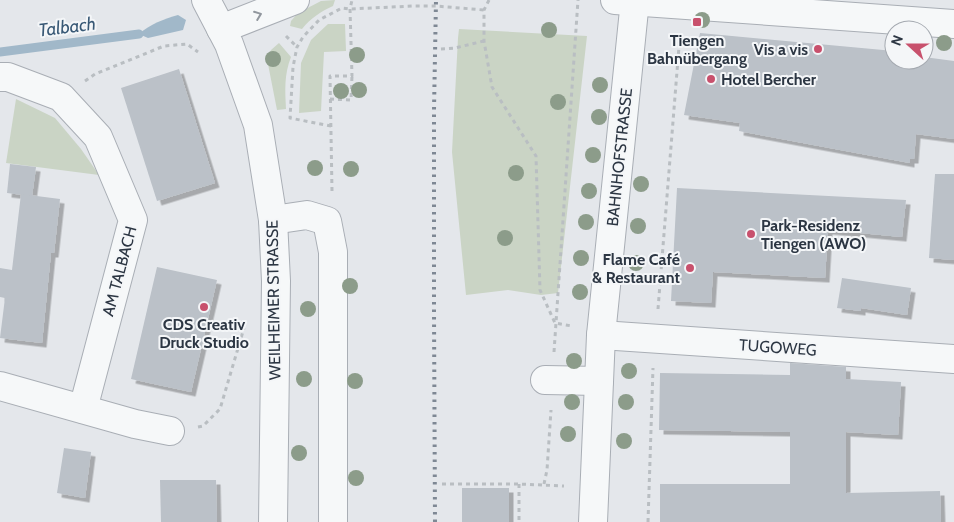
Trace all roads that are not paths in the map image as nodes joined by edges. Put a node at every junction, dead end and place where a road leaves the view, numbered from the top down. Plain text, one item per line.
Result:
1 (206, 0) edge
2 (295, 0) edge
3 (628, 0) edge
4 (954, 24) edge
5 (221, 30) junction
6 (0, 77) edge
7 (273, 220) junction
8 (601, 334) junction
9 (954, 359) edge
10 (549, 380) road end
11 (599, 381) junction
12 (0, 386) edge
13 (83, 409) junction
14 (170, 431) road end
15 (273, 522) edge
16 (333, 522) edge
17 (593, 522) edge

1 - 5 street, WEILHEIMER STRASSE
5 -> 2 street
3 - 4 street
3 - 8 street, BAHNHOFSTRASSE
5 - 7 street, WEILHEIMER STRASSE
6 - 13 street, AM TALBACH
7 - 15 street, WEILHEIMER STRASSE
7 - 16 street
8 - 9 street, TUGOWEG
8 - 11 street, BAHNHOFSTRASSE
10 - 11 street
11 - 17 street, BAHNHOFSTRASSE
12 - 13 street
13 - 14 street

